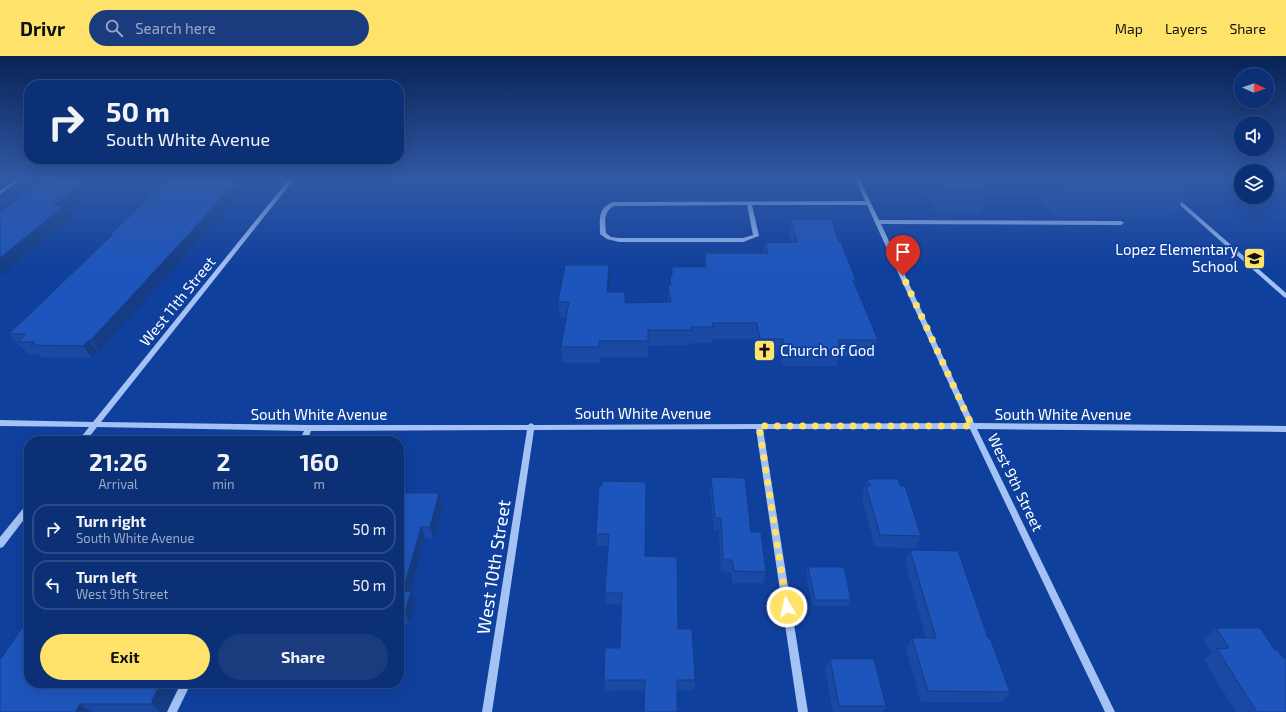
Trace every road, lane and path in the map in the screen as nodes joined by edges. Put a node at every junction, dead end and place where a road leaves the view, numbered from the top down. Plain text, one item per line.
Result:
1 (268, 209) edge
2 (605, 209) edge
3 (750, 209) edge
4 (871, 209) edge
5 (1188, 209) edge
6 (877, 222) junction
7 (1121, 222) edge
8 (1286, 296) edge
9 (0, 423) edge
10 (96, 424) junction
11 (531, 426) junction
12 (759, 426) junction
13 (972, 426) junction
14 (309, 428) junction
15 (1286, 429) edge
16 (86, 436) edge
17 (305, 436) edge
18 (24, 514) edge
19 (0, 544) edge
20 (184, 688) edge
21 (172, 712) edge
22 (487, 712) edge
23 (803, 712) edge
24 (1110, 712) edge

1 - 10 street, West 11th Street
2 - 3 street
4 - 6 street, West 9th Street
5 - 8 street
6 - 7 street
6 - 13 street, West 9th Street
9 - 10 street, South White Avenue
10 - 14 street, South White Avenue
10 - 16 street, West 11th Street
11 - 12 street, South White Avenue
11 - 14 street, South White Avenue
11 - 22 street, West 10th Street
12 - 13 street, South White Avenue
12 - 23 street
13 - 15 street, South White Avenue
13 - 24 street, West 9th Street
14 - 17 street
18 - 19 street
20 - 21 street

